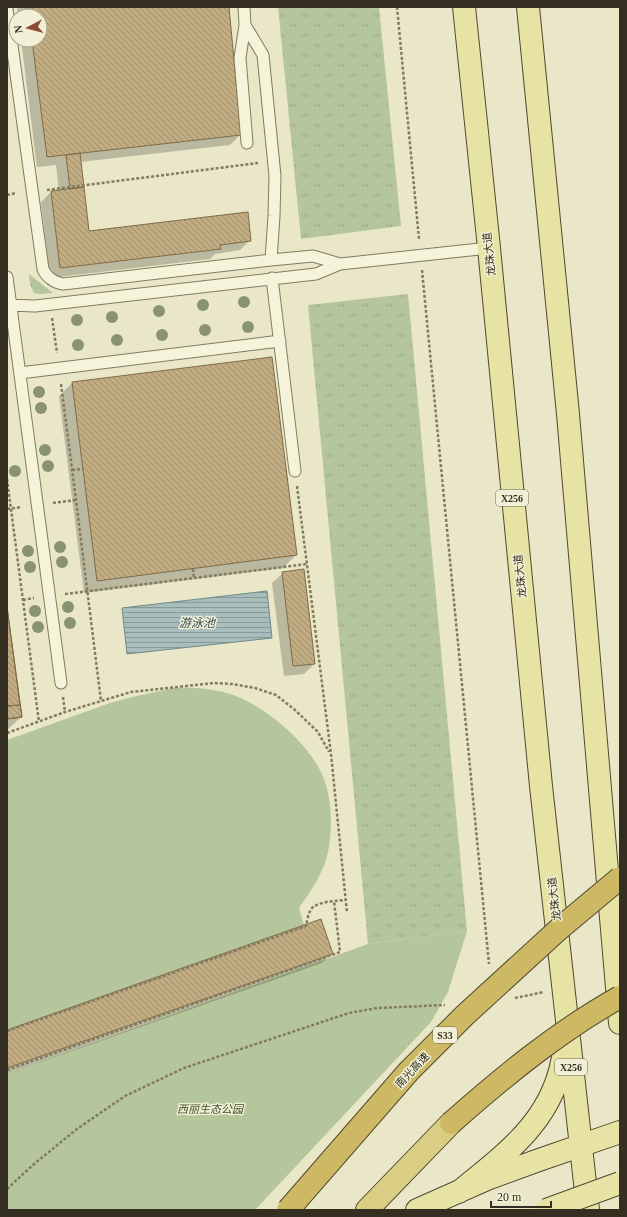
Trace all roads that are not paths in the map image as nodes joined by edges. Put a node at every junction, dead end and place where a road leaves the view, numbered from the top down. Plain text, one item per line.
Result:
1 (244, 7) edge
2 (464, 7) edge
3 (528, 7) edge
4 (7, 9) edge
5 (8, 22) edge
6 (245, 25) junction
7 (10, 48) edge
8 (247, 143) dead end
9 (489, 248) junction
10 (271, 260) junction
11 (340, 264) junction
12 (7, 277) edge
13 (272, 278) junction
14 (9, 304) edge
15 (280, 340) junction
16 (20, 373) junction
17 (296, 471) road end
18 (61, 683) dead end
19 (620, 878) edge
20 (618, 980) edge
21 (564, 988) junction
22 (620, 997) edge
23 (620, 1023) edge
24 (620, 1132) edge
25 (580, 1145) junction
26 (620, 1183) edge
27 (459, 1192) junction
28 (288, 1210) edge
29 (368, 1210) edge
30 (417, 1210) edge
31 (546, 1210) edge
32 (588, 1210) edge

1 - 6 lane
2 - 9 main road, 龙珠大道 / X256
3 - 20 main road
4 - 5 lane
6 - 8 lane
6 - 10 lane
7 - 10 lane
9 - 11 lane
9 - 21 main road, 龙珠大道 / X256
10 - 11 lane
11 - 13 lane
12 - 14 lane
13 - 14 lane
13 - 15 lane
14 - 16 lane
15 - 16 lane
15 - 17 lane
16 - 18 lane
19 - 28 highway, 南光高速 / S33, bridge
20 - 23 main road
21 - 25 main road, 龙珠大道 / X256
21 - 27 main road
22 - 29 highway, bridge
24 - 25 main road
25 - 27 main road
25 - 32 main road, X256
26 - 31 main road, bridge
27 - 30 main road

